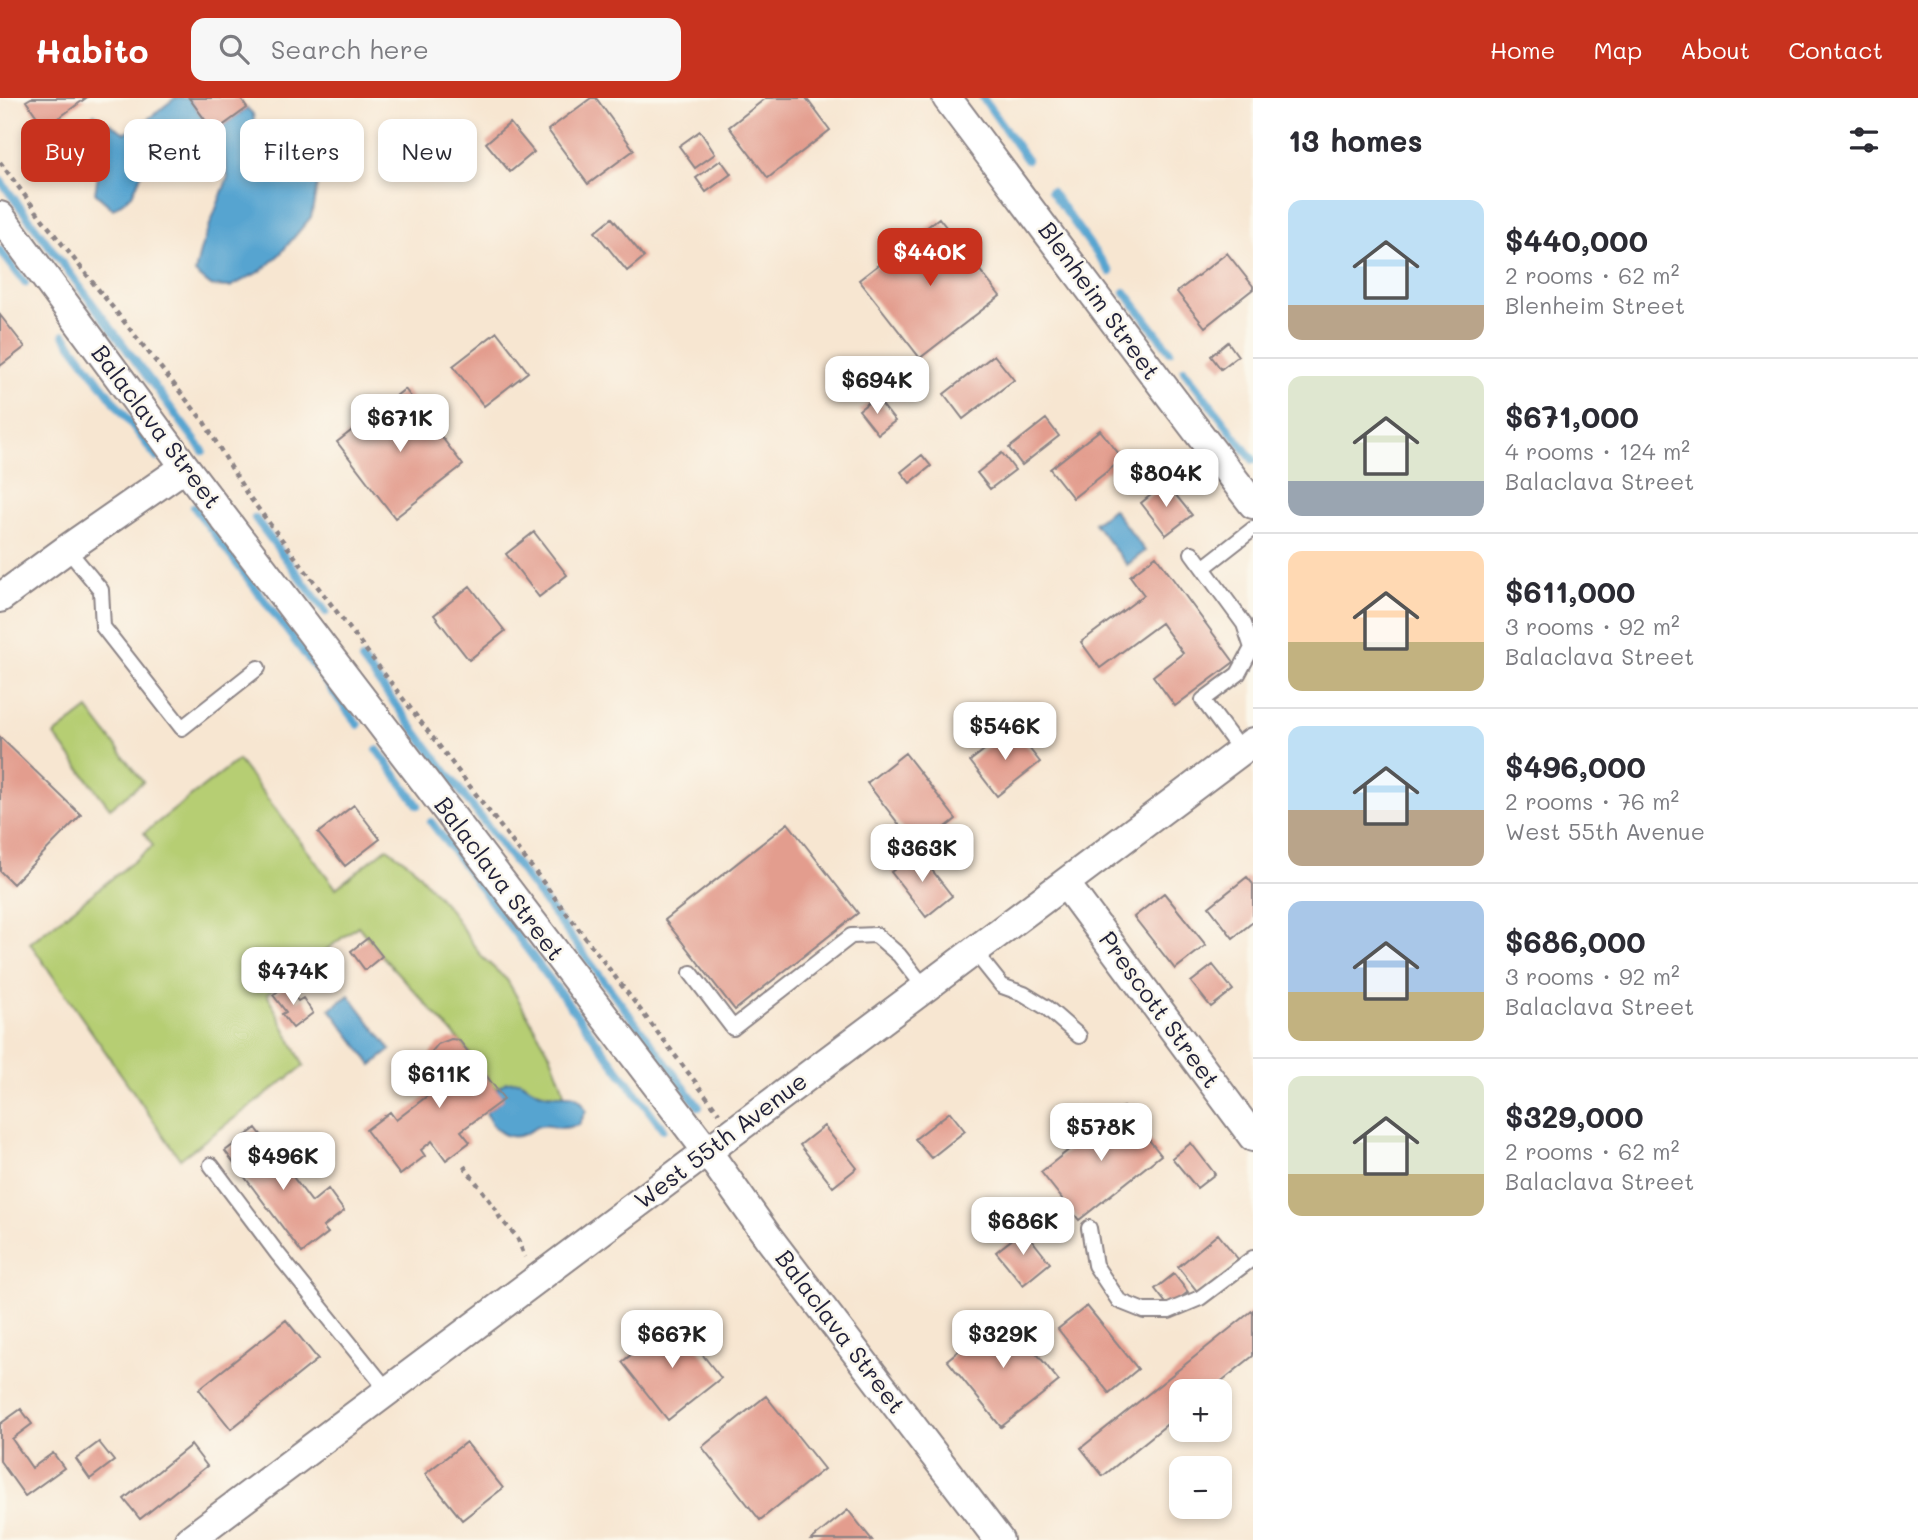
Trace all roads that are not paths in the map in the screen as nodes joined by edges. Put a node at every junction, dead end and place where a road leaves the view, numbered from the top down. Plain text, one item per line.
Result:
1 (947, 98) edge
2 (0, 216) edge
3 (185, 467) junction
4 (1253, 504) edge
5 (1253, 529) edge
6 (67, 549) junction
7 (1192, 552) dead end
8 (1203, 568) junction
9 (0, 598) edge
10 (258, 668) dead end
11 (1247, 746) edge
12 (1065, 883) junction
13 (974, 951) junction
14 (691, 973) dead end
15 (925, 988) junction
16 (1079, 1036) dead end
17 (1253, 1137) edge
18 (707, 1151) junction
19 (211, 1165) dead end
20 (1089, 1228) dead end
21 (1253, 1258) edge
22 (388, 1391) junction
23 (189, 1540) edge
24 (999, 1540) edge

1 - 4 street, Blenheim Street
2 - 3 street, Balaclava Street
3 - 6 street
3 - 18 street, Balaclava Street
5 - 8 lane
6 - 9 street
6 - 10 lane
7 - 8 lane
8 - 11 lane
11 - 12 street, West 55th Avenue
12 - 13 street, West 55th Avenue
12 - 17 street, Prescott Street
13 - 15 street, West 55th Avenue
13 - 16 lane
14 - 15 lane
15 - 18 street, West 55th Avenue
18 - 22 street, West 55th Avenue
18 - 24 street, Balaclava Street
19 - 22 lane
20 - 21 lane
22 - 23 street, West 55th Avenue

